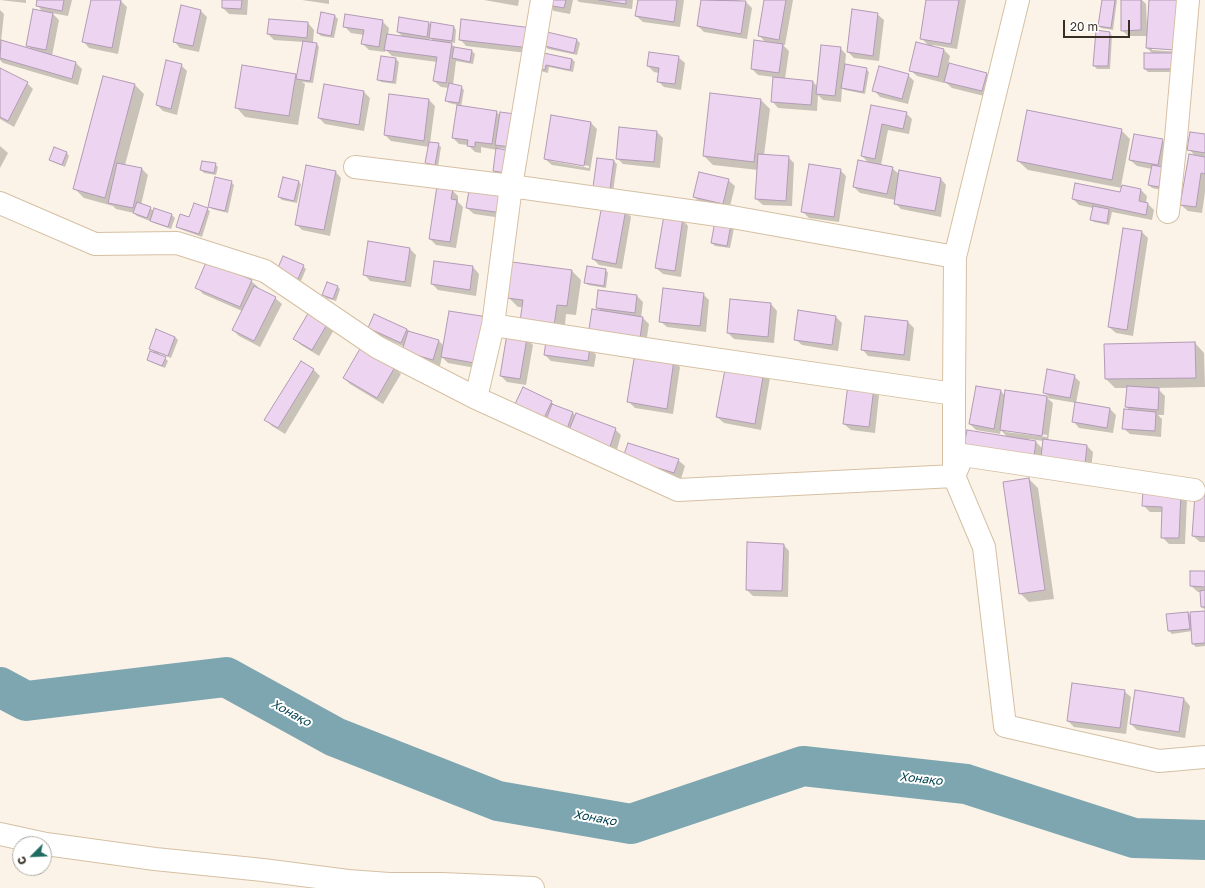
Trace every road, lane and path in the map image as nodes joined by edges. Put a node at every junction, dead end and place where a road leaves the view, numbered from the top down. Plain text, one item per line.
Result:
1 (542, 0) edge
2 (1018, 0) edge
3 (1188, 0) edge
4 (355, 167) dead end
5 (511, 186) junction
6 (0, 203) edge
7 (1168, 212) dead end
8 (954, 257) junction
9 (493, 324) junction
10 (954, 394) junction
11 (476, 398) junction
12 (954, 476) junction
13 (1194, 490) dead end
14 (1205, 757) edge
15 (0, 834) edge
16 (533, 888) edge

1 - 5 street
2 - 8 street
3 - 7 street
4 - 5 street
5 - 8 street
5 - 9 street
6 - 11 street
8 - 10 street
9 - 10 street
9 - 11 street
10 - 12 street
11 - 12 street
12 - 13 street
12 - 14 street
15 - 16 street

